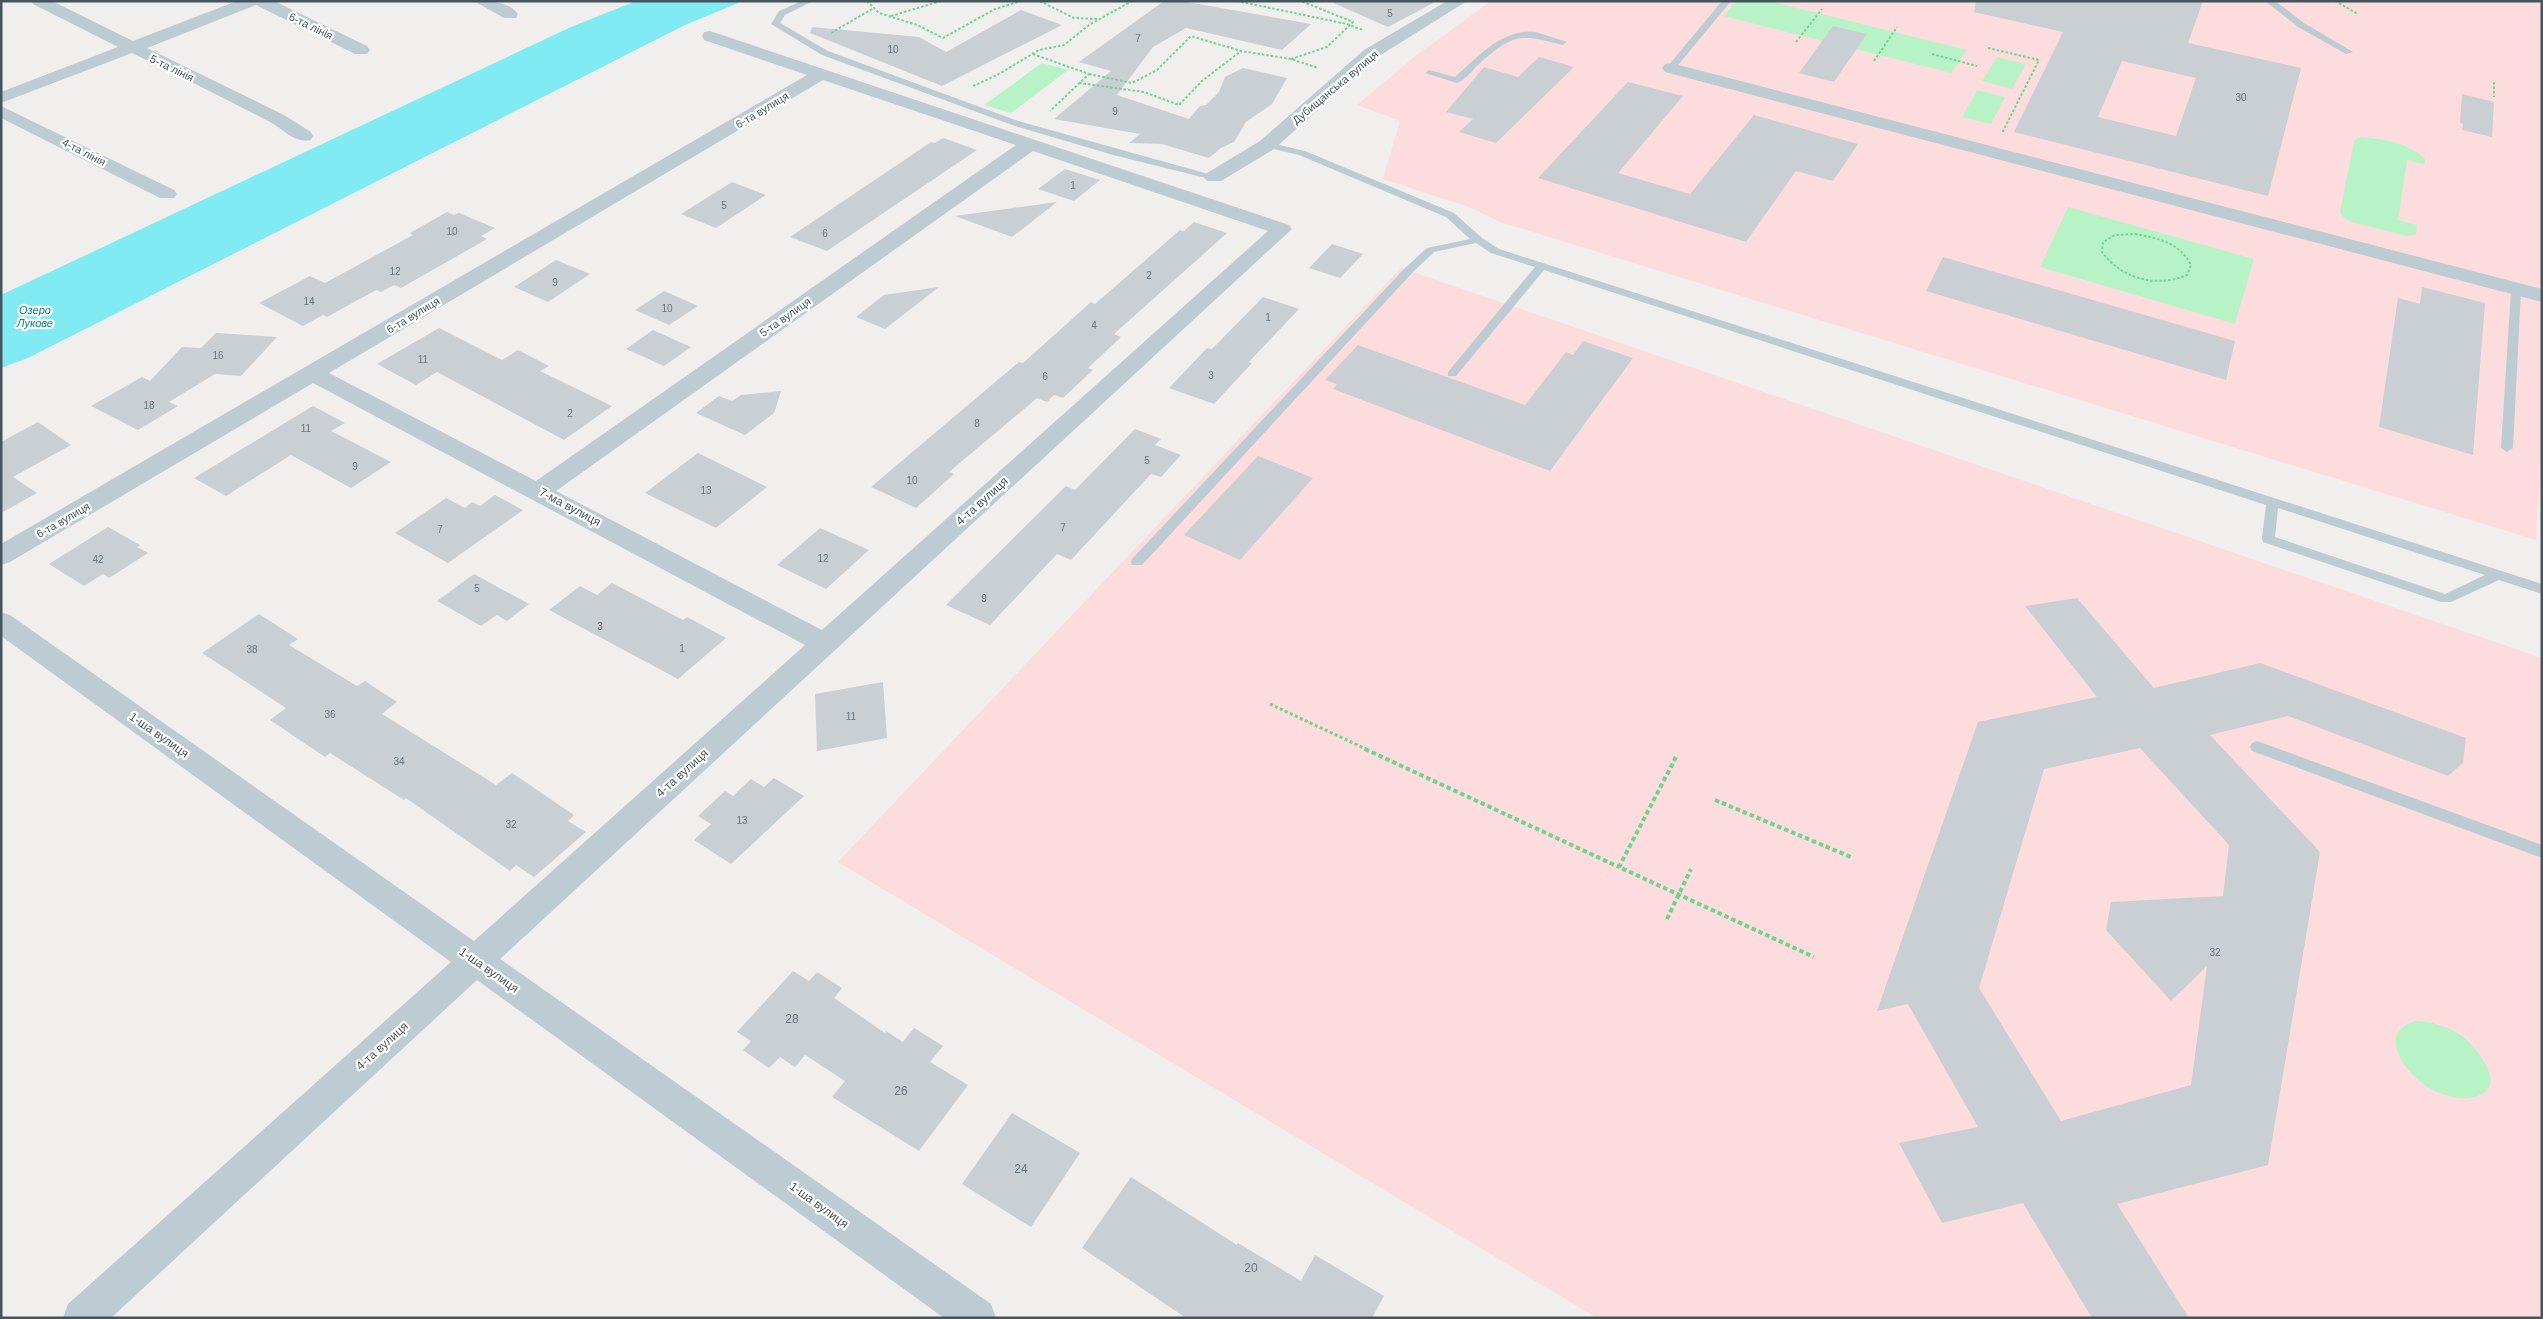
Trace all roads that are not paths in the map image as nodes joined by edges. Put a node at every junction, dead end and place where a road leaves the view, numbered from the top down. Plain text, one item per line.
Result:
1 (38, 1) edge
2 (252, 1) edge
3 (260, 1) edge
4 (482, 1) edge
5 (809, 1) edge
6 (1459, 1) edge
7 (1727, 1) edge
8 (2269, 1) edge
9 (510, 14) dead end
10 (710, 36) dead end
11 (1563, 42) dead end
12 (129, 48) junction
13 (361, 50) dead end
14 (2349, 52) dead end
15 (1670, 68) joint
16 (1429, 72) dead end
17 (823, 73) junction
18 (1, 98) edge
19 (1, 111) edge
20 (304, 136) dead end
21 (1032, 143) junction
22 (1267, 145) junction
23 (1214, 177) joint
24 (167, 194) dead end
25 (1478, 240) junction
26 (1542, 266) junction
27 (2516, 290) junction
28 (2542, 296) edge
29 (313, 374) junction
30 (1452, 374) dead end
31 (2507, 448) dead end
32 (539, 491) junction
33 (2273, 502) junction
34 (1, 556) edge
35 (1137, 562) dead end
36 (2497, 574) junction
37 (2542, 589) edge
38 (1, 622) edge
39 (825, 644) junction
40 (2257, 747) dead end
41 (2542, 852) edge
42 (476, 961) junction
43 (82, 1318) edge
44 (977, 1318) edge

1 - 12 street, 5-та лінія
2 - 12 street
3 - 13 street, 6-та лінія
4 - 9 street
5 - 23 lane
6 - 22 street, Дубищанська вулиця
7 - 15 lane
8 - 14 lane
10 - 17 street
11 - 16 lane
12 - 18 street
12 - 20 street, 5-та лінія
15 - 27 street
17 - 21 street
17 - 29 street, 6-та вулиця
19 - 24 street, 4-та лінія
21 - 32 street, 5-та вулиця
21 - 39 street, 4-та вулиця
22 - 23 street, Дубищанська вулиця
22 - 25 lane
25 - 26 lane
25 - 35 lane
26 - 30 lane
26 - 33 lane
27 - 28 street
27 - 31 lane
29 - 32 street, 7-ма вулиця
29 - 34 street, 6-та вулиця
32 - 39 street, 7-ма вулиця
33 - 36 lane
33 - 36 lane
36 - 37 lane
38 - 42 street, 1-ша вулиця
39 - 42 street, 4-та вулиця
40 - 41 lane
42 - 43 street, 4-та вулиця
42 - 44 street, 1-ша вулиця

